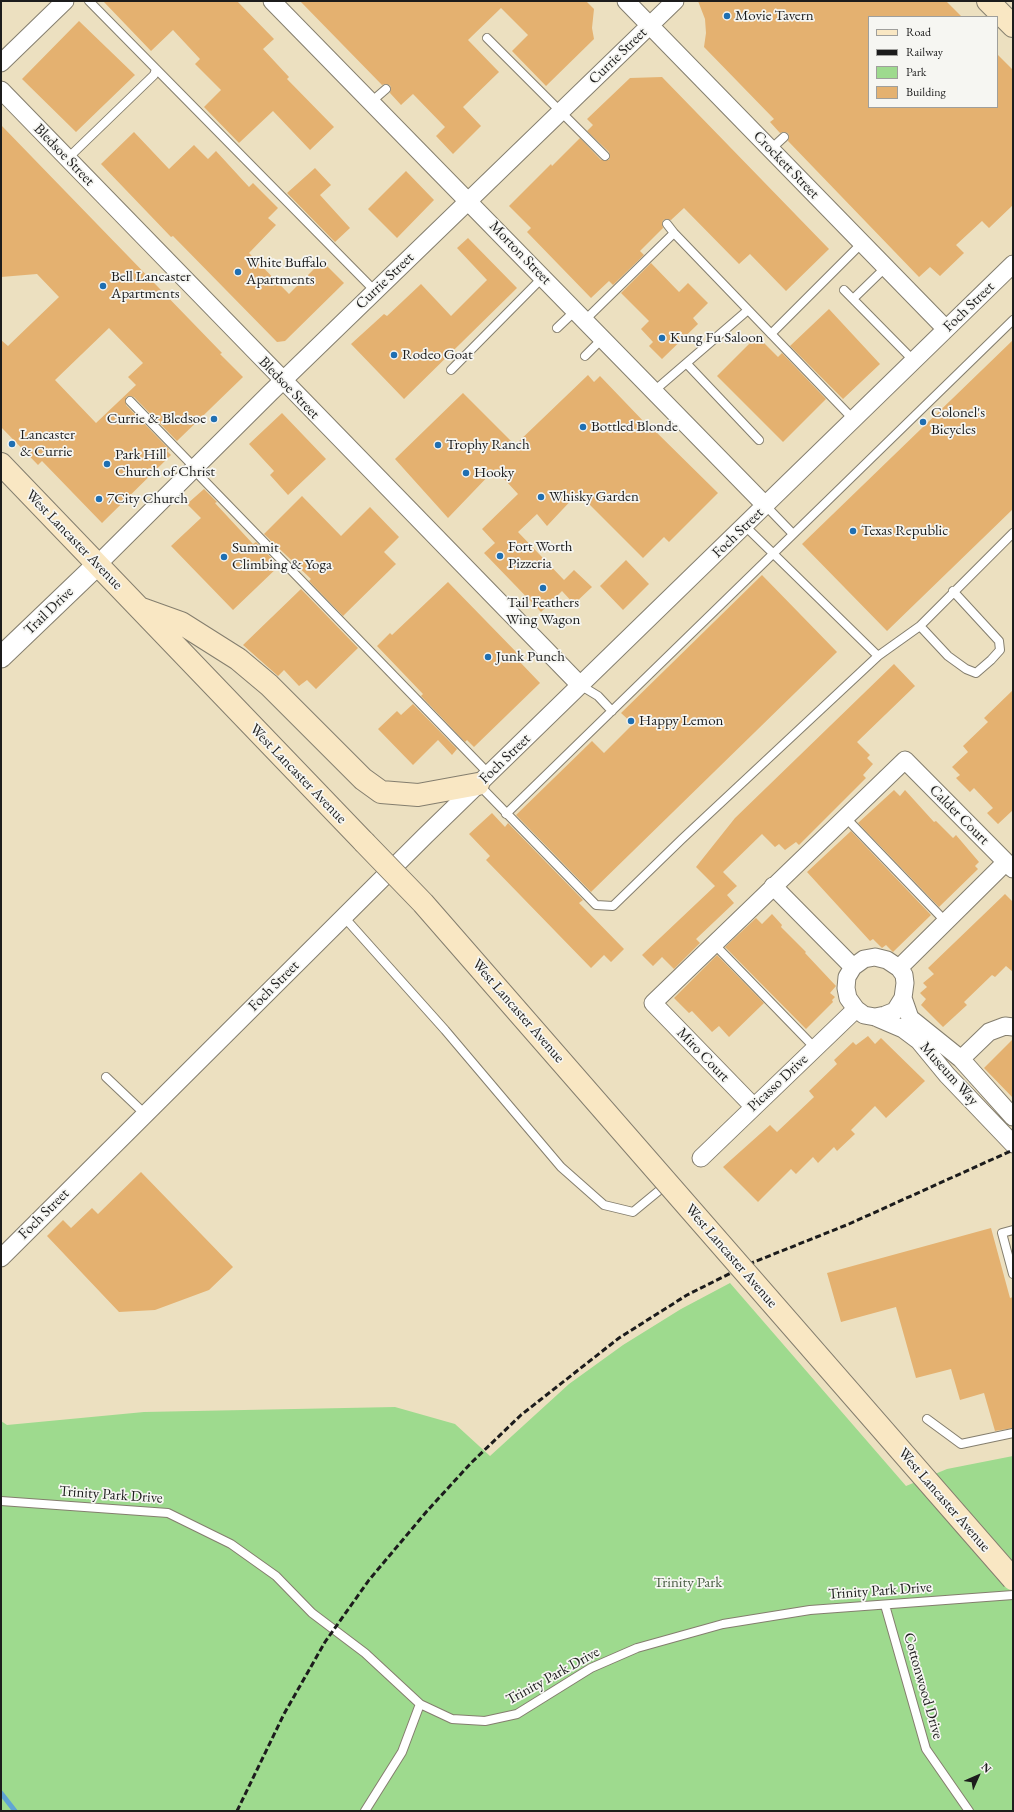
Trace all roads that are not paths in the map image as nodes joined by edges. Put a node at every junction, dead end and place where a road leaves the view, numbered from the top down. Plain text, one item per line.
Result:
1 (65, 1) edge
2 (89, 1) edge
3 (272, 1) edge
4 (626, 1) edge
5 (675, 1) edge
6 (988, 1) edge
7 (650, 25) junction
8 (1013, 26) edge
9 (487, 38) dead end
10 (1, 63) edge
11 (156, 69) junction
12 (386, 89) dead end
13 (1, 90) edge
14 (371, 102) junction
15 (560, 112) junction
16 (784, 137) dead end
17 (771, 149) junction
18 (605, 156) dead end
19 (67, 159) junction
20 (469, 200) junction
21 (667, 224) dead end
22 (674, 233) junction
23 (862, 244) junction
24 (886, 267) junction
25 (1011, 269) edge
26 (543, 277) junction
27 (844, 290) dead end
28 (375, 291) junction
29 (853, 299) junction
30 (748, 310) junction
31 (580, 315) junction
32 (1013, 320) edge
33 (557, 328) dead end
34 (946, 329) junction
35 (771, 334) junction
36 (603, 338) junction
37 (585, 356) dead end
38 (914, 361) junction
39 (687, 364) junction
40 (451, 370) dead end
41 (282, 381) junction
42 (654, 390) junction
43 (130, 401) dead end
44 (854, 420) junction
45 (759, 440) dead end
46 (1, 464) edge
47 (194, 468) junction
48 (766, 506) junction
49 (745, 526) junction
50 (1013, 533) edge
51 (793, 534) junction
52 (773, 554) junction
53 (97, 565) junction
54 (953, 592) junction
55 (138, 608) junction
56 (920, 626) junction
57 (878, 656) junction
58 (1, 658) edge
59 (580, 685) junction
60 (612, 711) junction
61 (484, 779) junction
62 (506, 814) junction
63 (845, 817) junction
64 (1010, 866) edge
65 (773, 886) junction
66 (344, 916) junction
67 (946, 922) junction
68 (715, 944) junction
69 (853, 967) junction
70 (899, 968) junction
71 (903, 998) junction
72 (856, 1010) junction
73 (875, 1017) junction
74 (1013, 1027) edge
75 (815, 1048) junction
76 (961, 1059) junction
77 (106, 1077) dead end
78 (753, 1106) junction
79 (145, 1114) junction
80 (1013, 1116) edge
81 (1013, 1144) edge
82 (701, 1158) dead end
83 (668, 1183) junction
84 (1013, 1230) edge
85 (1, 1258) edge
86 (1013, 1274) edge
87 (927, 1419) dead end
88 (1013, 1433) edge
89 (1, 1501) edge
90 (1013, 1579) edge
91 (1013, 1595) edge
92 (885, 1605) junction
93 (420, 1704) junction
94 (365, 1811) edge
95 (969, 1811) edge

1 - 10 street
2 - 11 lane
3 - 14 street, Morton Street
4 - 7 street, Crockett Street
5 - 7 street, Currie Street
6 - 8 main road
7 - 15 street, Currie Street
7 - 17 street, Crockett Street
9 - 15 lane
11 - 19 lane
11 - 28 lane
12 - 14 lane
13 - 19 street, Bledsoe Street
14 - 20 street, Morton Street
15 - 18 lane
15 - 20 street, Currie Street
16 - 17 lane
17 - 23 street, Crockett Street
19 - 41 street, Bledsoe Street
20 - 26 street, Morton Street
20 - 28 street, Currie Street
21 - 22 lane
22 - 30 lane
22 - 31 lane
23 - 24 street, Crockett Street
23 - 35 lane
24 - 29 lane
24 - 34 street, Crockett Street
25 - 34 street, Foch Street
26 - 31 street, Morton Street
26 - 40 lane
27 - 29 lane
28 - 41 street, Currie Street
29 - 38 lane
30 - 35 lane
30 - 39 lane
31 - 33 lane
31 - 36 street, Morton Street
32 - 51 lane
34 - 38 street, Foch Street
35 - 44 lane
36 - 37 lane
36 - 42 street, Morton Street
38 - 44 street, Foch Street
39 - 42 lane
39 - 45 lane
41 - 47 street, Currie Street
41 - 59 street, Bledsoe Street
42 - 48 street, Morton Street
43 - 47 lane
44 - 48 street, Foch Street
46 - 53 main road, West Lancaster Avenue
47 - 53 street, Currie Street
47 - 61 lane
48 - 49 street, Foch Street
48 - 51 lane
49 - 52 lane
49 - 59 street, Foch Street
50 - 54 lane
51 - 52 lane
52 - 57 lane
52 - 60 lane
53 - 55 main road, West Lancaster Avenue
53 - 58 street, Trail Drive
54 - 56 lane
54 - 56 lane
55 - 61 main road
55 - 83 main road, West Lancaster Avenue, bridge
56 - 57 lane
57 - 62 lane
59 - 60 lane
59 - 61 street, Foch Street
60 - 62 lane
61 - 62 lane
61 - 66 street, Foch Street
63 - 64 street, Calder Court
63 - 65 street
63 - 67 lane
64 - 67 street
65 - 68 street
65 - 69 street
66 - 79 street, Foch Street
66 - 83 lane
67 - 70 street
68 - 75 lane
68 - 78 street, Miro Court
69 - 70 street
69 - 72 street
70 - 71 street
71 - 73 street
71 - 76 street, Museum Way
72 - 73 street
72 - 75 street, Picasso Drive
73 - 81 street, Museum Way
74 - 76 street
75 - 78 street, Picasso Drive
76 - 80 street, Museum Way
77 - 79 lane
78 - 82 street, Picasso Drive
79 - 85 street, Foch Street
83 - 90 main road, West Lancaster Avenue, bridge
84 - 86 lane
87 - 88 lane
89 - 93 lane, Trinity Park Drive
91 - 92 lane, Trinity Park Drive
92 - 93 lane, Trinity Park Drive
92 - 95 lane, Cottonwood Drive
93 - 94 lane

